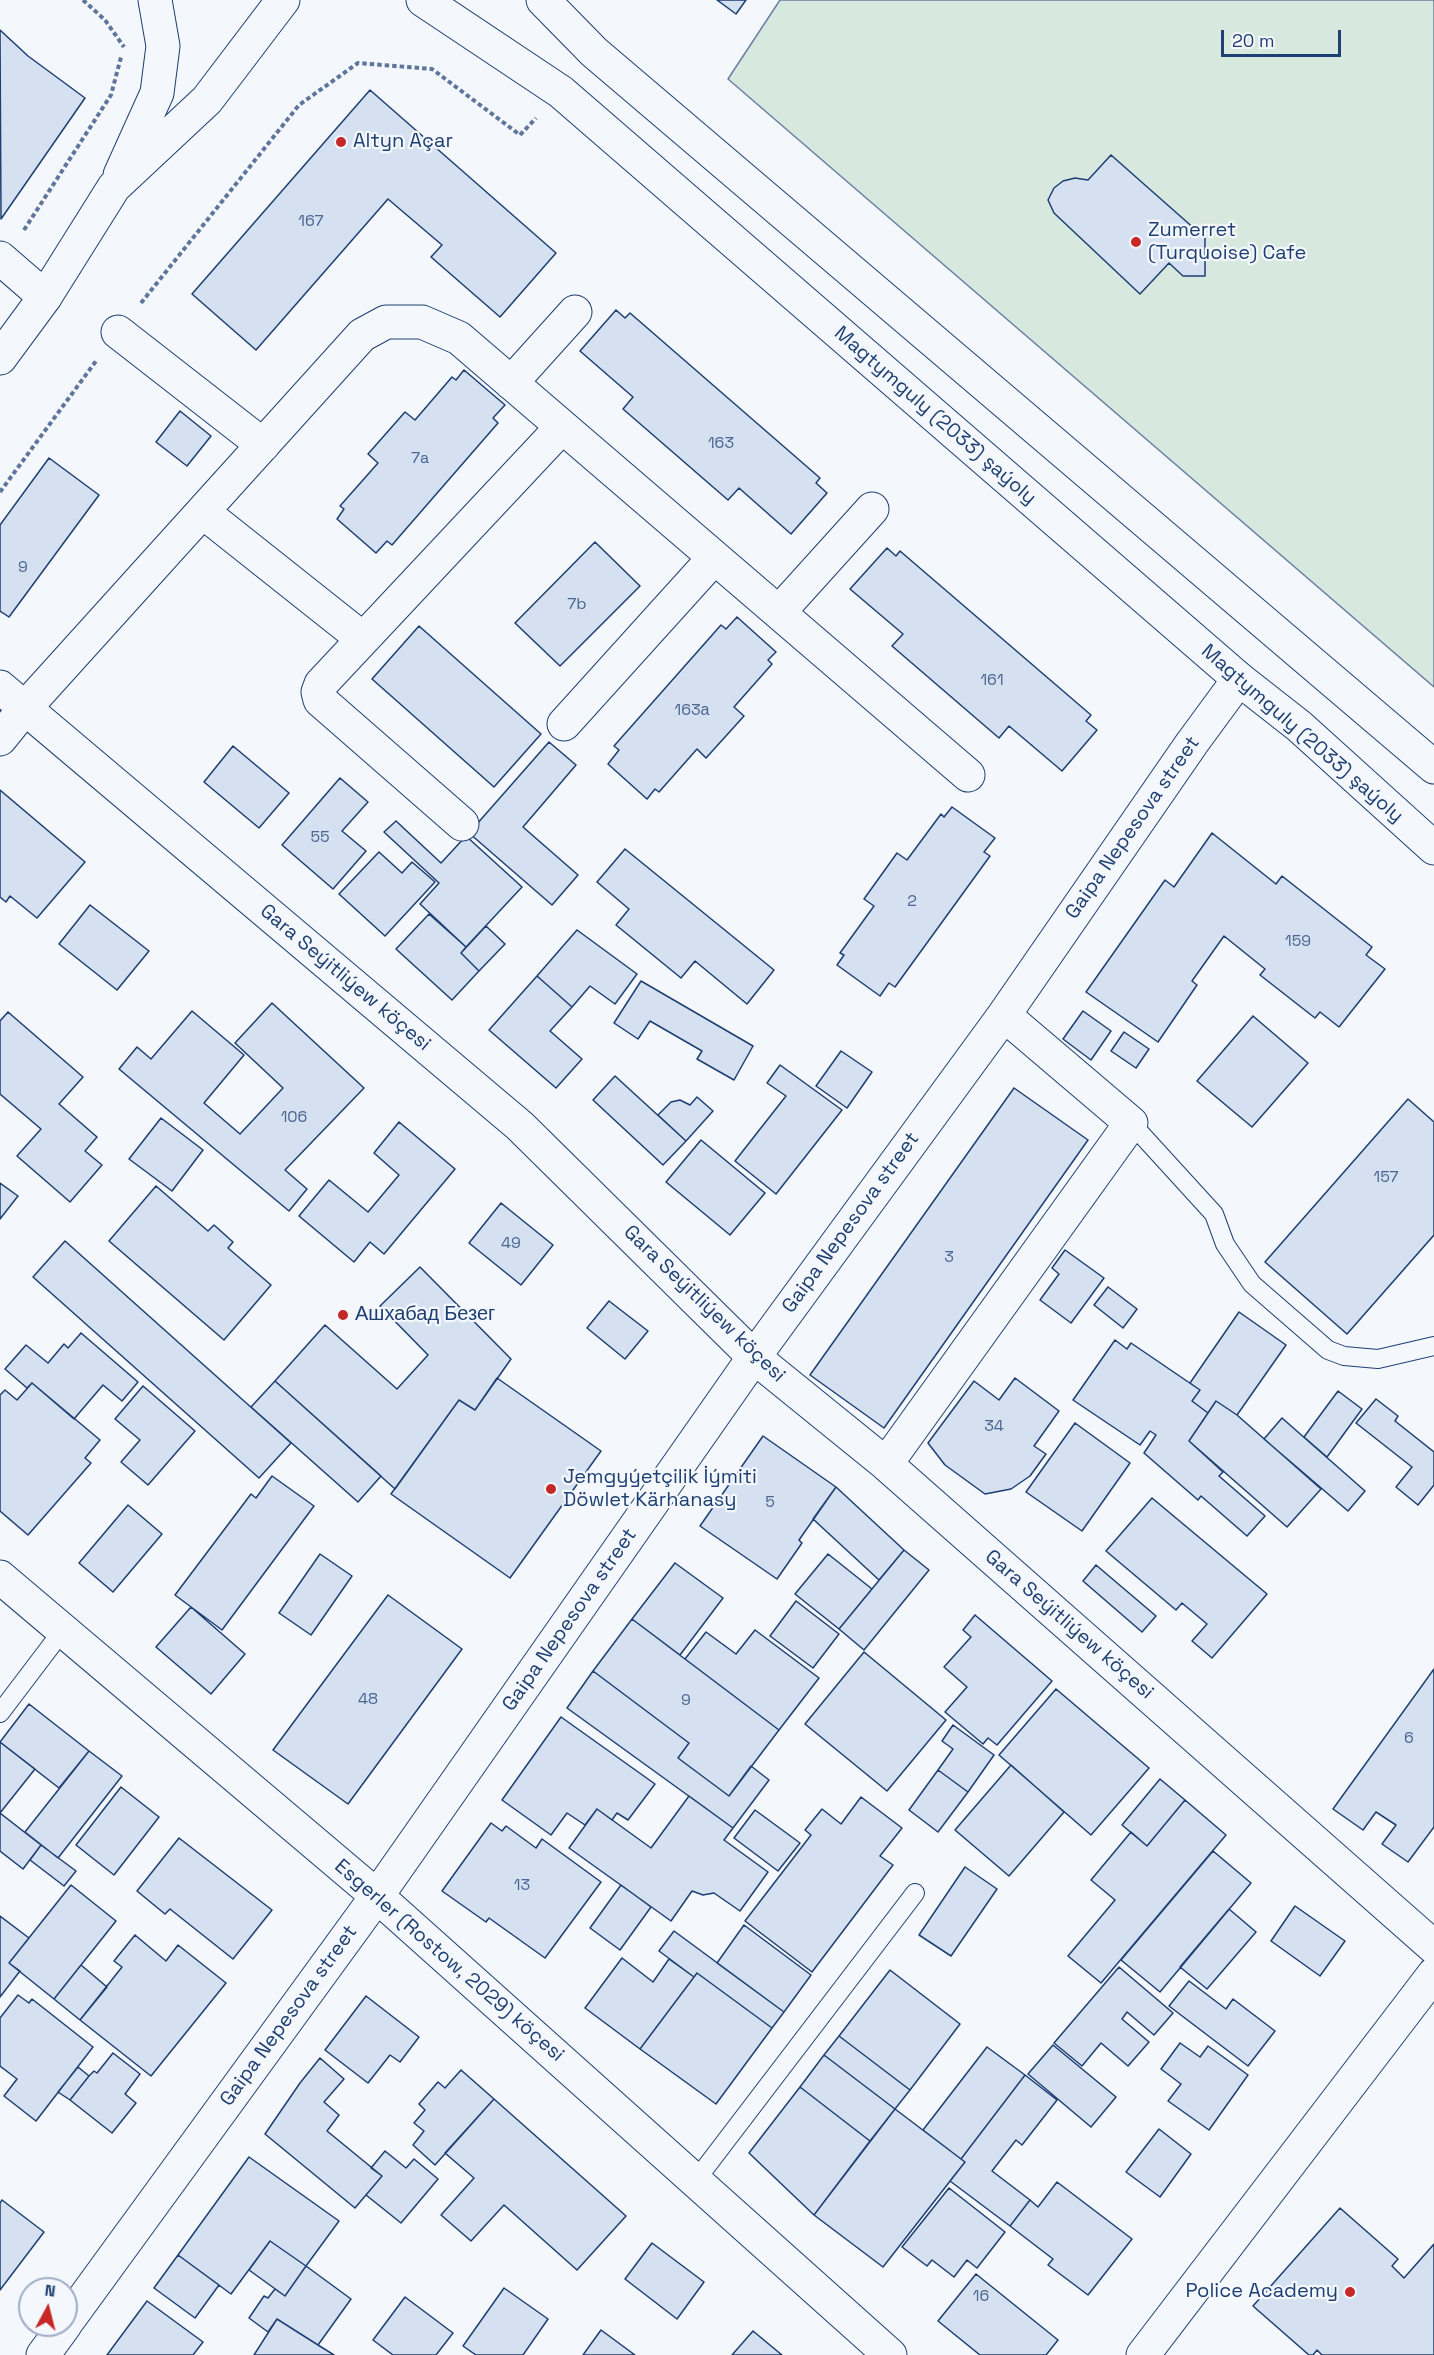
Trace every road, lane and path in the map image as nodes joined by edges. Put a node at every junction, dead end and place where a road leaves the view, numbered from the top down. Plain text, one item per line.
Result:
1 (83, 0) edge
2 (155, 0) edge
3 (283, 0) edge
4 (423, 0) edge
5 (543, 0) edge
6 (561, 92) junction
7 (114, 187) junction
8 (2, 260) edge
9 (45, 297) junction
10 (575, 312) dead end
11 (118, 332) junction
12 (0, 358) edge
13 (511, 383) junction
14 (562, 427) junction
15 (262, 445) junction
16 (0, 492) edge
17 (872, 509) dead end
18 (203, 512) junction
19 (714, 558) junction
20 (779, 612) junction
21 (363, 639) junction
22 (1239, 680) junction
23 (0, 687) edge
24 (25, 708) junction
25 (564, 724) dead end
26 (0, 738) edge
27 (1434, 767) edge
28 (968, 775) dead end
29 (462, 824) dead end
30 (1434, 848) edge
31 (1004, 1015) junction
32 (1131, 1123) junction
33 (1434, 1346) edge
34 (754, 1357) junction
35 (886, 1464) junction
36 (0, 1576) edge
37 (63, 1630) junction
38 (0, 1713) edge
39 (915, 1893) dead end
40 (377, 1896) junction
41 (1434, 1947) edge
42 (1434, 1974) edge
43 (696, 2180) junction
44 (78, 2306) edge
45 (56, 2337) edge
46 (43, 2355) edge
47 (890, 2355) edge
48 (1143, 2355) edge

1 - 8 path
2 - 7 street
3 - 7 street
4 - 6 street, Magtymguly (2033) şaýoly
5 - 27 street
6 - 11 path
6 - 22 street, Magtymguly (2033) şaýoly
7 - 9 street
8 - 9 street
9 - 12 street
10 - 13 street
11 - 15 street
11 - 16 path
13 - 14 street
13 - 15 street
14 - 19 street
14 - 21 street
15 - 18 street
17 - 20 street
18 - 21 street
18 - 24 street
19 - 20 street
19 - 25 street
20 - 28 street
21 - 29 street
22 - 30 street, Magtymguly (2033) şaýoly
22 - 31 street, Gaipa Nepesova street
23 - 24 street, Gara Seýitliýew köçesi
24 - 26 street
24 - 34 street, Gara Seýitliýew köçesi
31 - 32 street
31 - 34 street, Gaipa Nepesova street
32 - 33 lane
32 - 35 street
34 - 35 street, Gara Seýitliýew köçesi
34 - 40 street, Gaipa Nepesova street
35 - 41 street, Gara Seýitliýew köçesi
36 - 37 street, Esgerler (Rostow, 2029) köçesi
37 - 38 lane
37 - 40 street, Esgerler (Rostow, 2029) köçesi
39 - 43 lane
40 - 43 street, Esgerler (Rostow, 2029) köçesi
40 - 44 street, Gaipa Nepesova street
42 - 48 street
43 - 47 street, Esgerler (Rostow, 2029) köçesi
45 - 46 street, Gaipa Nepesova street

